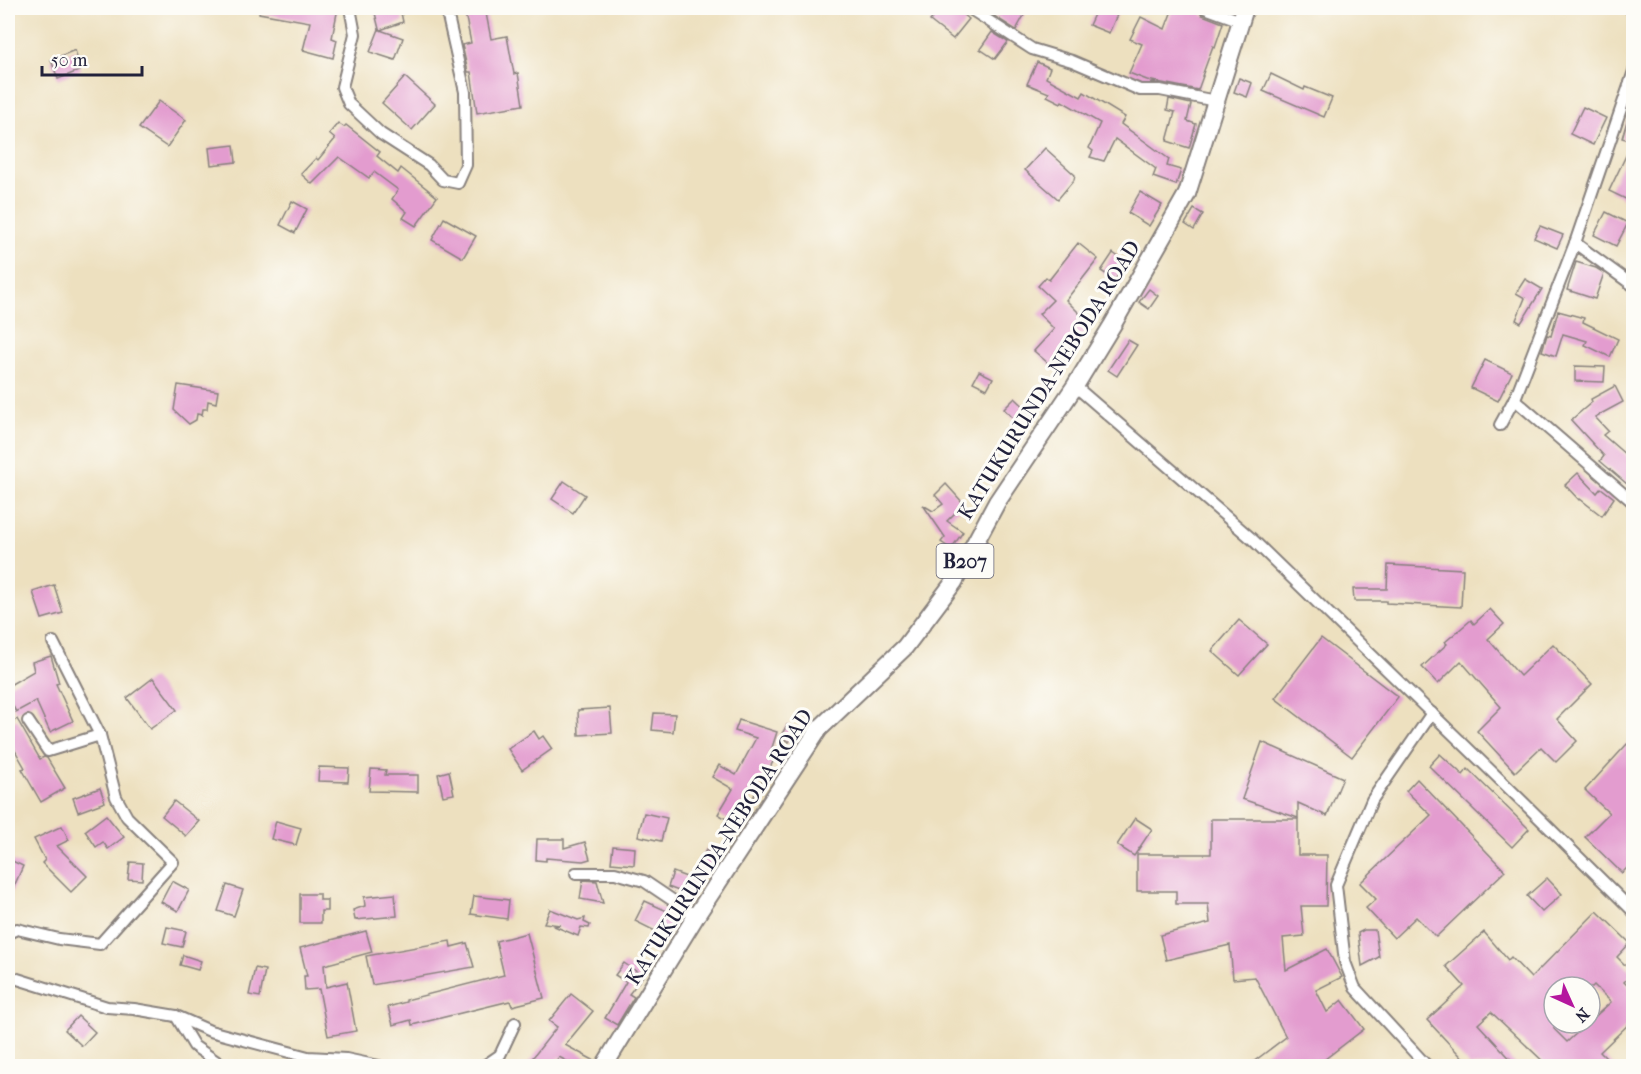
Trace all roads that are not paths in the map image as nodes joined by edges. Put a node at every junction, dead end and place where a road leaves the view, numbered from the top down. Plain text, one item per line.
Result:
1 (350, 8) edge
2 (447, 8) edge
3 (969, 8) edge
4 (1205, 8) edge
5 (1629, 8) edge
6 (1634, 10) edge
7 (1243, 14) edge
8 (1634, 71) edge
9 (1216, 101) junction
10 (1575, 243) junction
11 (1634, 286) edge
12 (1075, 386) junction
13 (1514, 399) junction
14 (1500, 425) dead end
15 (1634, 503) edge
16 (53, 642) dead end
17 (1432, 713) junction
18 (28, 721) dead end
19 (100, 735) junction
20 (576, 873) dead end
21 (1634, 912) edge
22 (696, 916) junction
23 (8, 933) edge
24 (8, 976) edge
25 (176, 1016) junction
26 (514, 1023) dead end
27 (223, 1066) edge
28 (379, 1066) edge
29 (484, 1066) edge
30 (604, 1066) edge
31 (1427, 1066) edge

1 - 2 street
3 - 9 street
4 - 7 street
5 - 6 street
7 - 9 main road, KATUKURUNDA-NEBODA ROAD / B207
8 - 10 street
9 - 12 main road, KATUKURUNDA-NEBODA ROAD / B207
10 - 11 street
10 - 13 street
12 - 17 street
12 - 22 main road, KATUKURUNDA-NEBODA ROAD / B207
13 - 14 street
13 - 15 street
16 - 19 street
17 - 21 street
17 - 31 street
18 - 19 street
19 - 23 street
20 - 22 street
22 - 30 main road, KATUKURUNDA-NEBODA ROAD / B207
24 - 25 street
25 - 27 street
25 - 28 street
26 - 29 street

